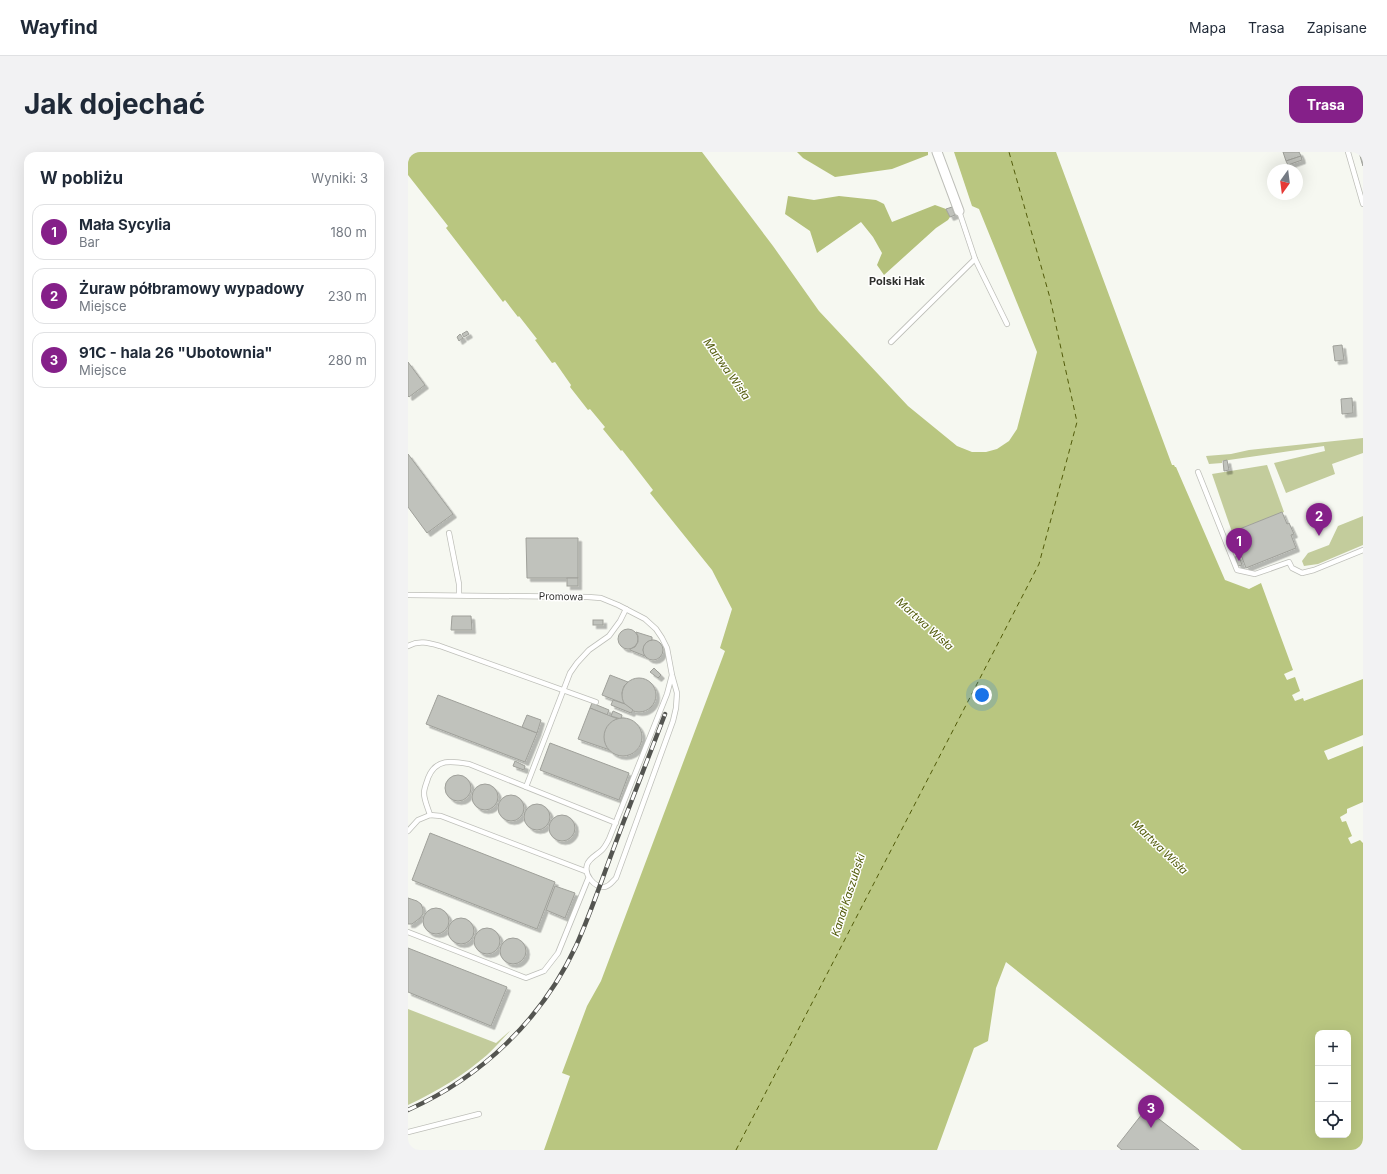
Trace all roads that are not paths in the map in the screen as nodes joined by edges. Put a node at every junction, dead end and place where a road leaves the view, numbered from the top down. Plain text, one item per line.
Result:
1 (937, 152) edge
2 (1348, 152) edge
3 (1363, 204) edge
4 (959, 210) joint
5 (975, 259) junction
6 (1007, 324) dead end
7 (891, 342) dead end
8 (1198, 472) dead end
9 (448, 533) dead end
10 (1363, 550) edge
11 (408, 595) edge
12 (459, 595) junction
13 (626, 609) junction
14 (408, 646) edge
15 (672, 675) junction
16 (565, 690) junction
17 (596, 702) dead end
18 (526, 787) junction
19 (430, 815) junction
20 (616, 823) junction
21 (408, 830) edge
22 (585, 871) junction
23 (588, 879) junction
24 (408, 932) edge
25 (478, 1114) dead end
26 (408, 1132) edge

1 - 4 street
2 - 3 lane
4 - 5 lane
5 - 6 lane
5 - 7 lane
8 - 10 lane
9 - 12 lane
11 - 12 lane, Promowa
12 - 13 lane, Promowa
13 - 15 lane, Promowa
13 - 16 lane
14 - 16 lane
15 - 20 lane
15 - 23 lane, Promowa
16 - 17 lane
16 - 18 lane
18 - 19 lane
18 - 20 lane
19 - 21 lane
19 - 22 lane
20 - 22 lane
22 - 23 lane
23 - 24 lane
25 - 26 lane

